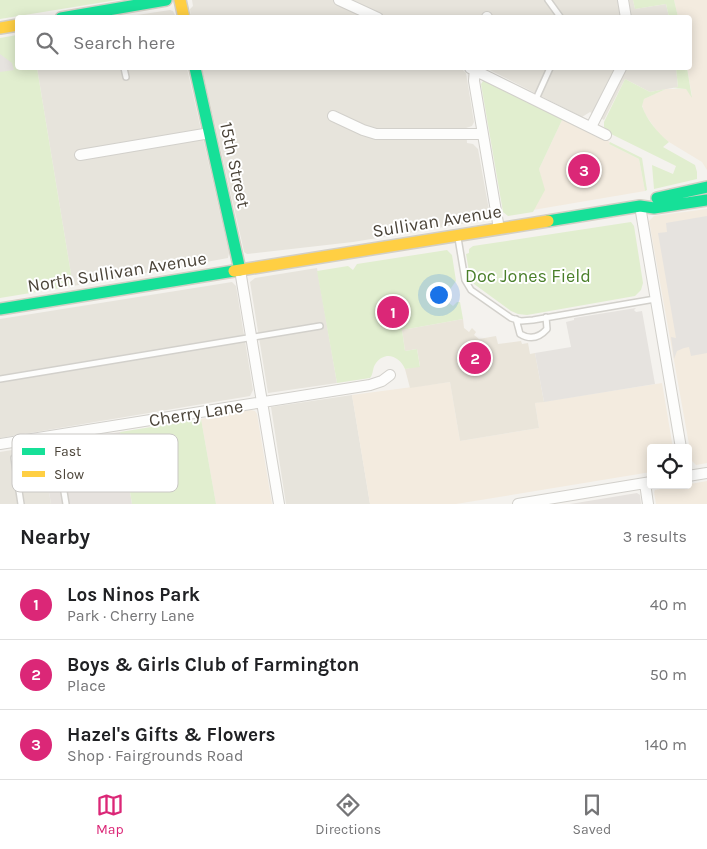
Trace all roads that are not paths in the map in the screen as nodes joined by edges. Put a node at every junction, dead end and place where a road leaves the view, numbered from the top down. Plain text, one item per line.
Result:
1 (166, 0) edge
2 (180, 0) edge
3 (339, 0) edge
4 (548, 0) edge
5 (623, 0) edge
6 (116, 13) edge
7 (94, 15) edge
8 (183, 15) edge
9 (372, 15) edge
10 (559, 15) edge
11 (626, 15) edge
12 (15, 26) edge
13 (0, 28) edge
14 (124, 70) edge
15 (195, 70) edge
16 (473, 70) edge
17 (477, 70) edge
18 (549, 70) edge
19 (620, 70) edge
20 (126, 77) dead end
21 (536, 99) junction
22 (333, 116) dead end
23 (591, 127) junction
24 (210, 133) junction
25 (483, 134) junction
26 (606, 135) dead end
27 (80, 155) dead end
28 (707, 187) edge
29 (707, 200) edge
30 (640, 206) junction
31 (499, 229) junction
32 (457, 235) junction
33 (240, 270) junction
34 (656, 299) junction
35 (0, 308) edge
36 (546, 318) junction
37 (516, 320) junction
38 (320, 326) dead end
39 (252, 337) junction
40 (390, 376) dead end
41 (0, 379) edge
42 (262, 402) junction
43 (62, 434) edge
44 (680, 444) edge
45 (707, 473) edge
46 (692, 475) edge
47 (647, 482) edge
48 (648, 489) edge
49 (280, 504) edge
50 (518, 504) edge
51 (648, 504) edge

1 - 6 main road
2 - 8 main road
3 - 9 street
4 - 10 lane
5 - 11 street
6 - 7 main road
12 - 13 main road
14 - 20 lane
15 - 24 main road, 15th Street
16 - 25 street
17 - 21 street
18 - 21 lane
19 - 23 street
21 - 23 street
22 - 25 street
23 - 26 street
24 - 27 street
24 - 33 main road, 15th Street
25 - 31 street
28 - 30 main road, Sullivan Avenue
29 - 30 main road, Sullivan Avenue
30 - 31 main road, Sullivan Avenue
30 - 34 street
31 - 32 main road, Sullivan Avenue
32 - 33 main road, Sullivan Avenue
32 - 37 lane
33 - 35 main road, North Sullivan Avenue
33 - 39 street
34 - 36 lane
34 - 44 street
36 - 37 lane
36 - 37 lane
38 - 39 lane
39 - 41 lane
39 - 42 street
40 - 42 street, Cherry Lane
42 - 43 street, Cherry Lane
42 - 49 street
45 - 46 street
47 - 50 street
48 - 51 street

